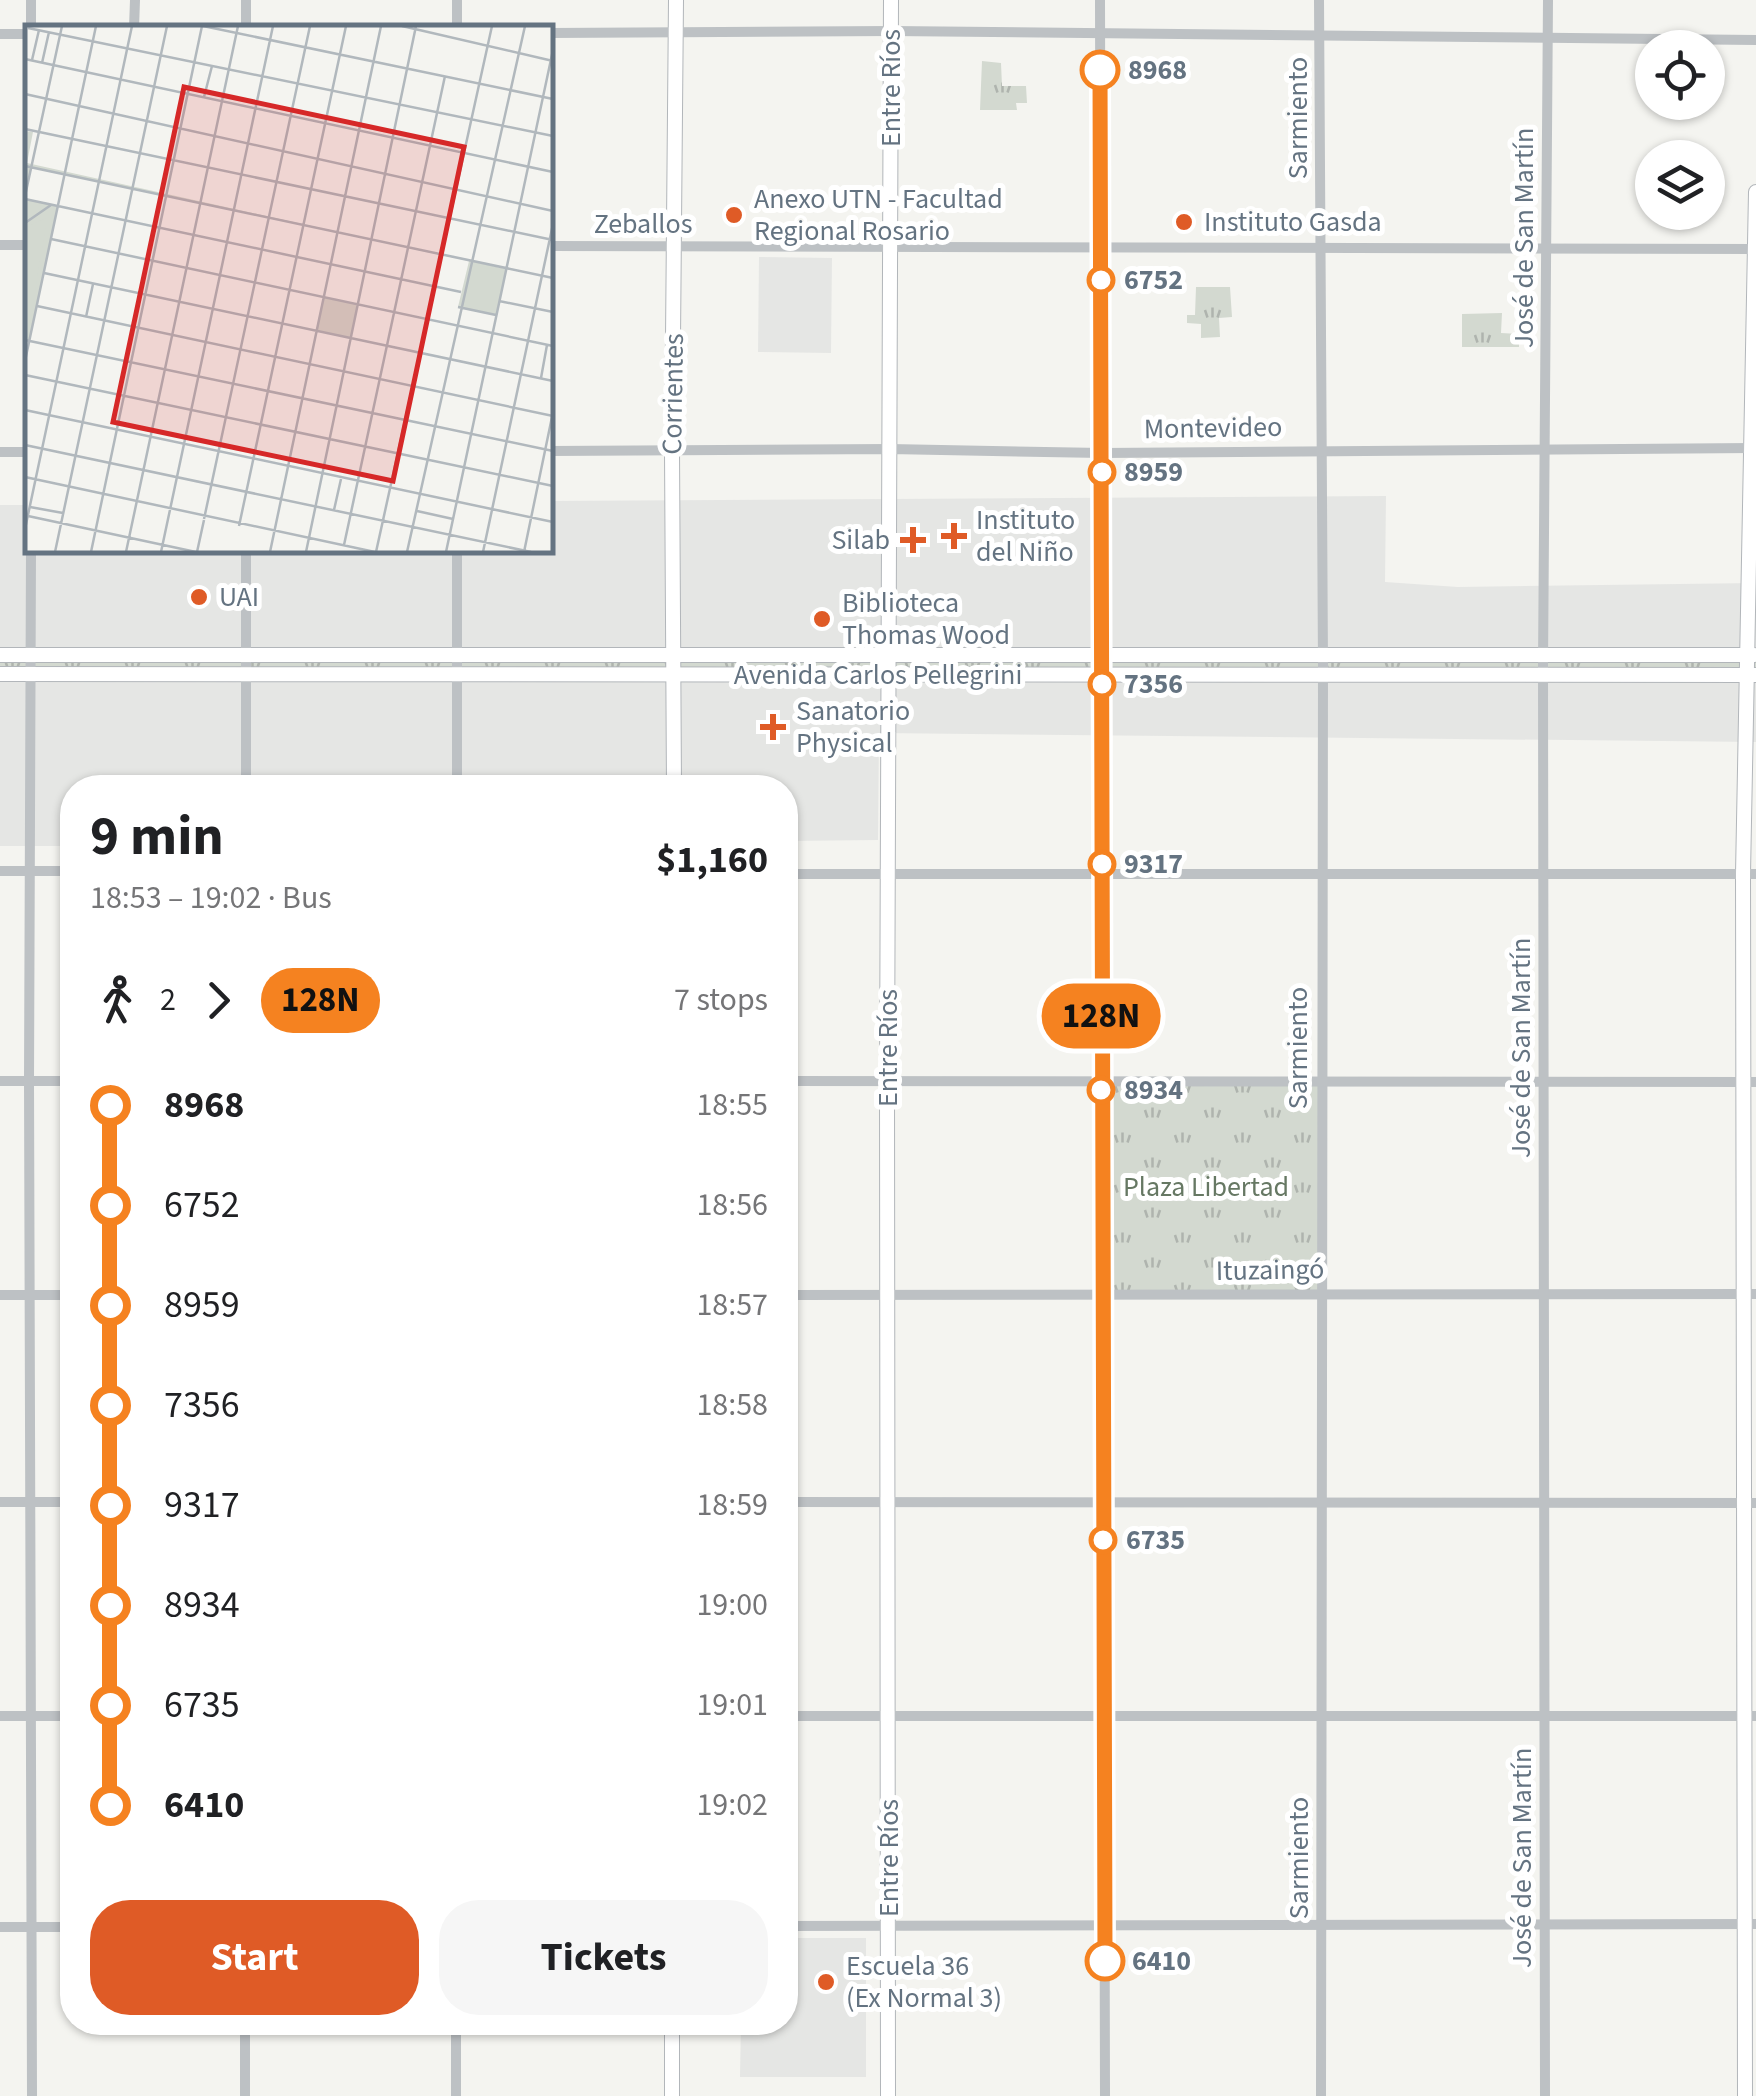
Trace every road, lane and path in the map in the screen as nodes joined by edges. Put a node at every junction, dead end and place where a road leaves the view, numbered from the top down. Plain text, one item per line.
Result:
1 (31, 0) edge
2 (135, 0) edge
3 (676, 0) edge
4 (891, 0) edge
5 (1100, 0) edge
6 (1320, 0) edge
7 (1548, 0) edge
8 (29, 25) edge
9 (134, 25) edge
10 (25, 31) edge
11 (892, 31) junction
12 (676, 32) junction
13 (552, 33) edge
14 (1100, 33) junction
15 (0, 34) edge
16 (1320, 35) junction
17 (1548, 37) junction
18 (1756, 40) edge
19 (1756, 192) edge
20 (552, 246) edge
21 (676, 246) junction
22 (891, 247) junction
23 (1101, 248) junction
24 (1320, 248) junction
25 (1546, 249) junction
26 (1756, 249) edge
27 (1544, 448) junction
28 (1754, 448) edge
29 (1322, 449) junction
30 (890, 450) junction
31 (552, 451) edge
32 (672, 451) junction
33 (1102, 452) junction
34 (31, 552) edge
35 (246, 552) edge
36 (456, 552) edge
37 (0, 655) edge
38 (31, 655) junction
39 (246, 655) junction
40 (456, 655) junction
41 (674, 655) junction
42 (890, 655) junction
43 (1102, 655) junction
44 (1322, 655) junction
45 (1543, 655) junction
46 (1751, 656) edge
47 (0, 674) edge
48 (31, 674) junction
49 (246, 674) junction
50 (456, 674) junction
51 (675, 675) junction
52 (890, 675) junction
53 (1102, 675) junction
54 (1322, 675) junction
55 (1543, 675) junction
56 (1751, 676) edge
57 (246, 775) edge
58 (456, 775) edge
59 (674, 775) edge
60 (0, 871) edge
61 (31, 871) junction
62 (60, 871) edge
63 (798, 874) edge
64 (890, 874) junction
65 (1322, 874) junction
66 (1543, 874) junction
67 (1749, 874) edge
68 (1102, 876) junction
69 (0, 1081) edge
70 (29, 1081) junction
71 (60, 1081) edge
72 (798, 1081) edge
73 (887, 1081) junction
74 (1101, 1081) junction
75 (1320, 1082) junction
76 (1544, 1082) junction
77 (1750, 1082) edge
78 (1322, 1292) junction
79 (1544, 1292) junction
80 (1750, 1294) edge
81 (0, 1295) edge
82 (31, 1295) junction
83 (60, 1295) edge
84 (798, 1295) edge
85 (890, 1295) junction
86 (1101, 1296) junction
87 (0, 1502) edge
88 (32, 1502) junction
89 (60, 1502) edge
90 (798, 1502) edge
91 (889, 1502) junction
92 (1102, 1502) junction
93 (1322, 1502) junction
94 (1544, 1503) junction
95 (1750, 1503) edge
96 (0, 1716) edge
97 (32, 1716) junction
98 (60, 1716) edge
99 (798, 1716) edge
100 (889, 1716) junction
101 (1103, 1716) junction
102 (1322, 1716) junction
103 (1544, 1716) junction
104 (1750, 1716) edge
105 (1545, 1924) junction
106 (1750, 1924) edge
107 (1104, 1925) junction
108 (1322, 1925) junction
109 (798, 1926) edge
110 (889, 1926) junction
111 (0, 1927) edge
112 (32, 1927) junction
113 (60, 1927) edge
114 (245, 2035) edge
115 (456, 2035) edge
116 (672, 2035) edge
117 (32, 2096) edge
118 (245, 2096) edge
119 (456, 2096) edge
120 (672, 2096) edge
121 (888, 2096) edge
122 (1105, 2096) edge
123 (1321, 2096) edge
124 (1545, 2096) edge
125 (1745, 2096) edge

1 - 8 street
2 - 9 street
3 - 12 main road, Corrientes
4 - 11 main road, Entre Ríos
5 - 14 street
6 - 16 street, Sarmiento
7 - 17 street, José de San Martín
10 - 15 street
11 - 12 street
11 - 14 street
11 - 22 main road, Entre Ríos
12 - 13 street
12 - 21 main road, Corrientes
14 - 16 street
14 - 23 street
16 - 17 street
16 - 24 street, Sarmiento
17 - 18 street
17 - 25 street, José de San Martín
19 - 26 main road
20 - 21 street, Zeballos
21 - 22 street, Zeballos
21 - 32 main road, Corrientes
22 - 23 street, Zeballos
22 - 30 main road, Entre Ríos
23 - 24 street, Zeballos
23 - 33 street
24 - 25 street, Zeballos
24 - 29 street, Sarmiento
25 - 26 street, Zeballos
25 - 27 street, José de San Martín
26 - 28 main road
27 - 28 street, Montevideo
27 - 29 street, Montevideo
27 - 45 street, José de San Martín
28 - 46 main road
29 - 33 street, Montevideo
29 - 44 street, Sarmiento
30 - 32 street, Montevideo
30 - 33 street, Montevideo
30 - 42 main road, Entre Ríos
31 - 32 street, Montevideo
32 - 41 main road, Corrientes
33 - 43 street
34 - 38 street
35 - 39 street
36 - 40 street
37 - 38 main road, Avenida Carlos Pellegrini
38 - 39 main road, Avenida Carlos Pellegrini
38 - 48 street
39 - 40 main road, Avenida Carlos Pellegrini
39 - 49 street
40 - 41 main road, Avenida Carlos Pellegrini
40 - 50 street
41 - 42 main road, Avenida Carlos Pellegrini
41 - 51 main road, Corrientes
42 - 43 main road, Avenida Carlos Pellegrini
42 - 52 main road, Entre Ríos
43 - 44 main road, Avenida Carlos Pellegrini
43 - 53 street
44 - 45 main road, Avenida Carlos Pellegrini
44 - 54 street, Sarmiento
45 - 46 main road, Avenida Carlos Pellegrini
45 - 55 street, José de San Martín
46 - 56 main road
47 - 48 main road, Avenida Carlos Pellegrini
48 - 49 main road, Avenida Carlos Pellegrini
48 - 61 street
49 - 50 main road, Avenida Carlos Pellegrini
49 - 57 street
50 - 51 main road, Avenida Carlos Pellegrini
50 - 58 street
51 - 52 main road, Avenida Carlos Pellegrini
51 - 59 main road, Corrientes
52 - 53 main road, Avenida Carlos Pellegrini
52 - 64 main road, Entre Ríos
53 - 54 main road, Avenida Carlos Pellegrini
53 - 68 street
54 - 55 main road, Avenida Carlos Pellegrini
54 - 65 street, Sarmiento
55 - 56 main road, Avenida Carlos Pellegrini
55 - 66 street, José de San Martín
56 - 67 main road
60 - 61 street
61 - 62 street
61 - 70 street
63 - 64 street
64 - 68 street
64 - 73 main road, Entre Ríos
65 - 66 street
65 - 68 street
65 - 75 street, Sarmiento
66 - 67 street
66 - 76 street, José de San Martín
67 - 77 main road
68 - 74 street
69 - 70 street
70 - 71 street
70 - 82 street
72 - 73 street
73 - 74 street
73 - 85 main road, Entre Ríos
74 - 75 street
74 - 86 street
75 - 76 street
75 - 78 street, Sarmiento
76 - 77 street
76 - 79 street, José de San Martín
77 - 80 main road
78 - 79 street, Ituzaingó
78 - 86 street, Ituzaingó
78 - 93 street, Sarmiento
79 - 80 street, Ituzaingó
79 - 94 street, José de San Martín
80 - 95 main road
81 - 82 street
82 - 83 street
82 - 88 street
84 - 85 street, Ituzaingó
85 - 86 street, Ituzaingó
85 - 91 main road, Entre Ríos
86 - 92 street
87 - 88 street
88 - 89 street
88 - 97 street
90 - 91 street
91 - 92 street
91 - 100 main road, Entre Ríos
92 - 93 street
92 - 101 street
93 - 94 street
93 - 102 street, Sarmiento
94 - 95 street
94 - 103 street, José de San Martín
95 - 104 main road
96 - 97 street
97 - 98 street
97 - 112 street
99 - 100 street
100 - 101 street
100 - 110 main road, Entre Ríos
101 - 102 street
101 - 107 street
102 - 103 street
102 - 108 street, Sarmiento
103 - 104 street
103 - 105 street, José de San Martín
104 - 106 main road
105 - 106 street
105 - 108 street
105 - 124 street, José de San Martín
106 - 125 main road
107 - 108 street
107 - 110 street
107 - 122 street
108 - 123 street, Sarmiento
109 - 110 street
110 - 121 main road, Entre Ríos
111 - 112 street
112 - 113 street
112 - 117 street
114 - 118 street
115 - 119 street
116 - 120 main road

